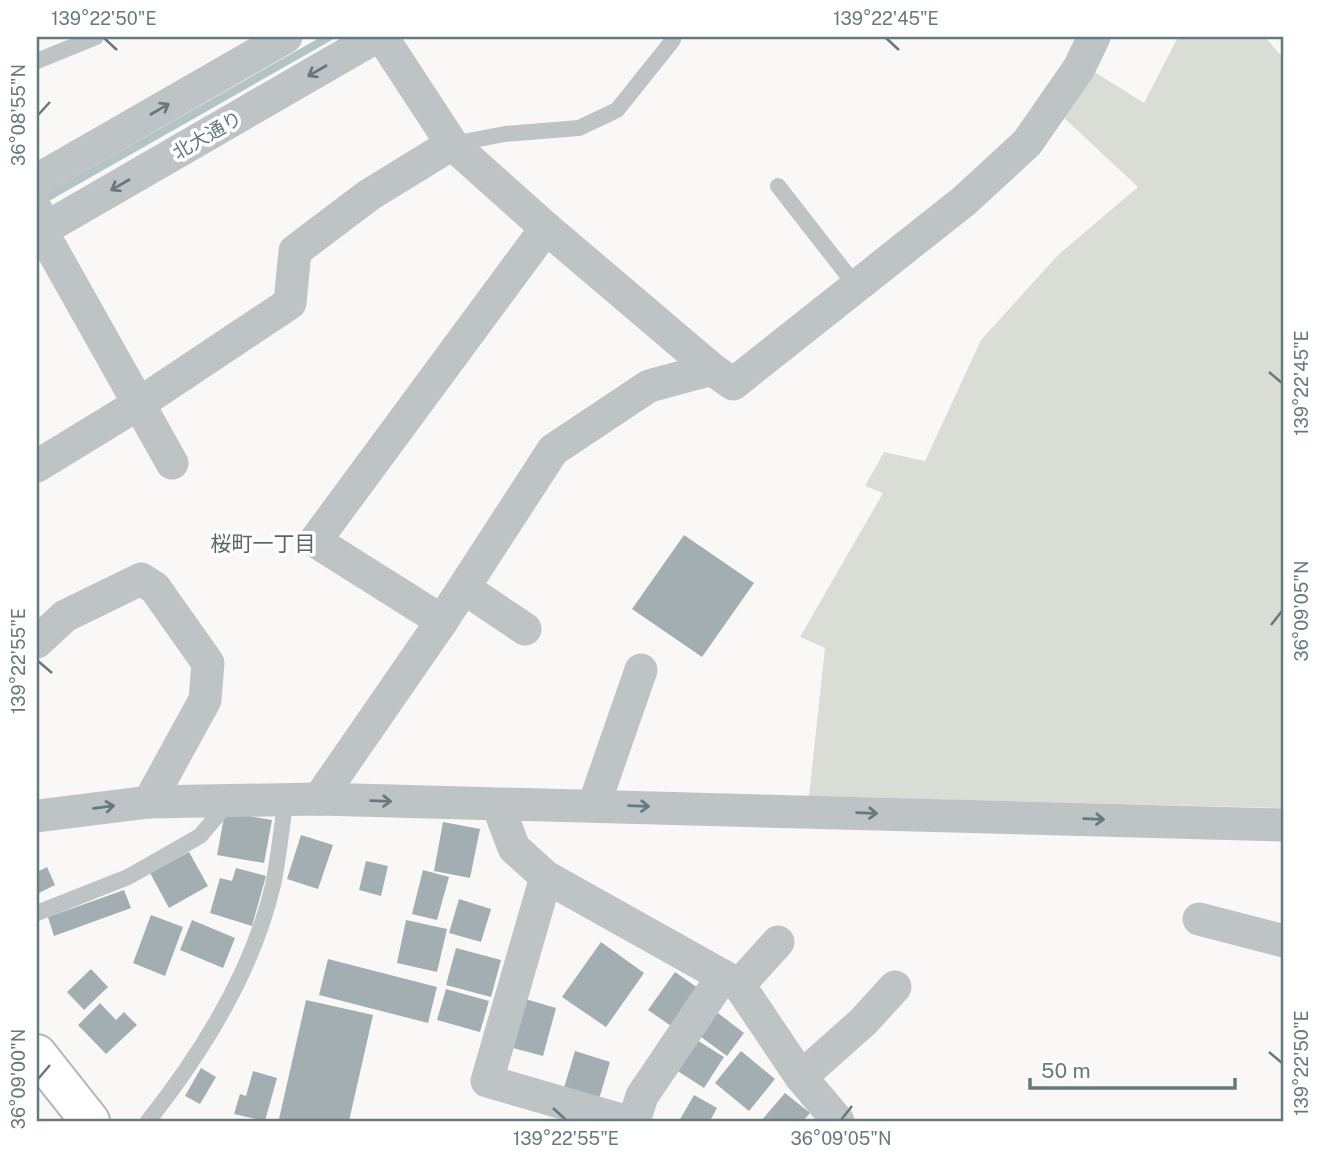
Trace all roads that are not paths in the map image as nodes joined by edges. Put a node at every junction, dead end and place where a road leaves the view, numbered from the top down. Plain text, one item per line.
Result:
1 (96, 37) edge
2 (286, 37) edge
3 (376, 37) edge
4 (382, 37) edge
5 (671, 37) edge
6 (1094, 37) edge
7 (37, 61) edge
8 (452, 144) junction
9 (37, 180) edge
10 (778, 186) dead end
11 (40, 223) edge
12 (546, 228) junction
13 (856, 286) junction
14 (712, 369) junction
15 (140, 403) junction
16 (172, 463) dead end
17 (37, 466) edge
18 (464, 588) junction
19 (442, 621) junction
20 (525, 629) dead end
21 (37, 642) edge
22 (641, 670) dead end
23 (319, 799) junction
24 (286, 800) junction
25 (230, 801) junction
26 (149, 802) junction
27 (594, 805) junction
28 (498, 806) junction
29 (37, 816) edge
30 (1284, 825) edge
31 (546, 877) junction
32 (37, 913) edge
33 (1199, 919) dead end
34 (1284, 941) edge
35 (778, 942) dead end
36 (731, 980) junction
37 (895, 987) dead end
38 (37, 1055) edge
39 (801, 1077) junction
40 (90, 1121) edge
41 (148, 1121) edge
42 (625, 1121) edge
43 (635, 1121) edge
44 (838, 1121) edge

1 - 7 lane
9 -> 2 street
3 -> 11 street, 北大通り
4 - 8 street
5 - 8 lane
6 - 13 street
8 - 12 street
8 - 15 street
10 - 13 lane
11 - 15 street
12 - 14 street
12 - 19 street
13 - 14 street
14 - 18 street
15 - 16 street
15 - 17 street
18 - 19 street
18 - 20 street
19 - 23 street
21 - 26 street
22 - 27 street
23 - 24 street
23 -> 28 street
24 - 25 street
24 - 41 lane
25 - 26 street
25 - 32 lane
29 -> 26 street
27 - 28 street
27 -> 30 street
28 - 31 street
31 - 36 street
31 - 42 street
33 - 34 street
35 - 36 street
36 - 39 street
36 - 43 street
37 - 39 street
38 - 40 main road
39 - 44 street

